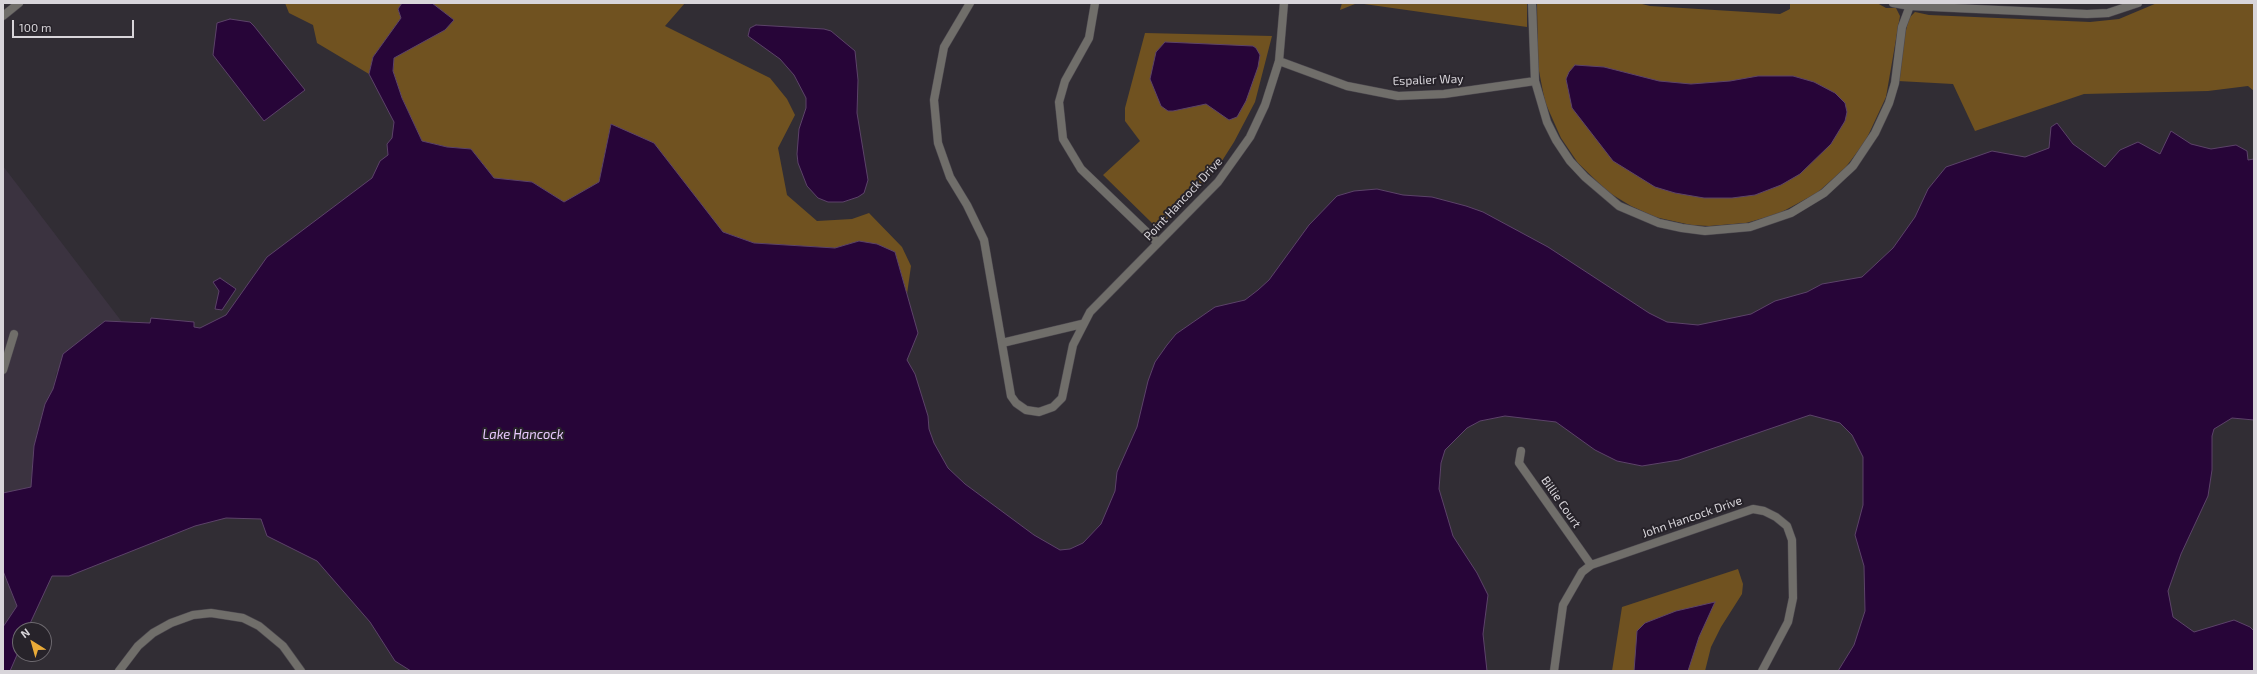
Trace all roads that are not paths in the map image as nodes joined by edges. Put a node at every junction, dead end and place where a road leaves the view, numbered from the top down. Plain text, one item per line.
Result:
1 (19, 3) edge
2 (970, 3) edge
3 (1095, 3) edge
4 (1284, 3) edge
5 (1532, 3) edge
6 (1893, 3) edge
7 (2138, 3) edge
8 (1911, 5) edge
9 (3, 16) edge
10 (1279, 61) junction
11 (1535, 81) junction
12 (1158, 243) junction
13 (1082, 324) junction
14 (14, 334) dead end
15 (1002, 343) junction
16 (3, 370) edge
17 (1521, 451) dead end
18 (1591, 565) junction
19 (119, 671) edge
20 (301, 671) edge
21 (1554, 671) edge
22 (1762, 671) edge

1 - 9 street
2 - 15 street, Point Hancock Drive
3 - 12 street
4 - 10 street, Point Hancock Drive
5 - 11 street
6 - 8 street
7 - 8 street
8 - 11 street
10 - 11 street, Espalier Way
10 - 12 street, Point Hancock Drive
12 - 13 street, Point Hancock Drive
13 - 15 street
13 - 15 street, Point Hancock Drive
14 - 16 street
17 - 18 street, Billie Court
18 - 21 street, John Hancock Drive
18 - 22 street, John Hancock Drive
19 - 20 street

